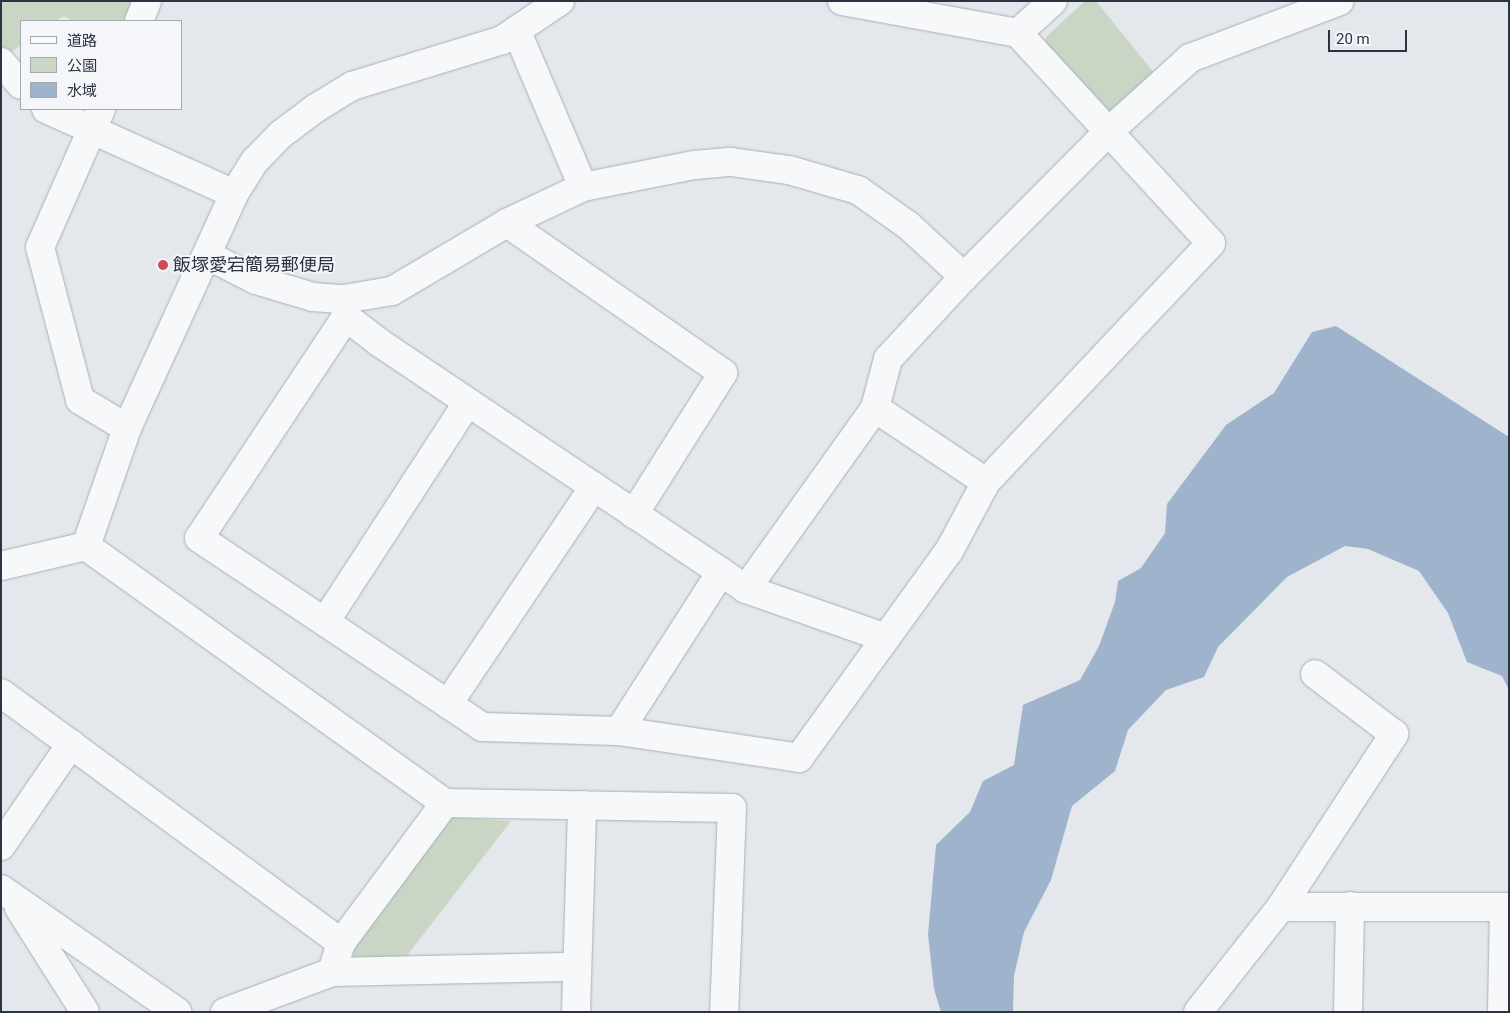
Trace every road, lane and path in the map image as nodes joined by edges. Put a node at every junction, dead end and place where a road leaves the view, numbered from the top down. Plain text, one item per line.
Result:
1 (147, 1) edge
2 (560, 1) edge
3 (842, 1) edge
4 (1054, 1) edge
5 (1340, 1) edge
6 (139, 20) edge
7 (517, 32) junction
8 (1018, 33) junction
9 (1, 62) edge
10 (20, 84) edge
11 (51, 110) edge
12 (97, 119) edge
13 (1107, 133) junction
14 (583, 187) junction
15 (234, 194) junction
16 (507, 223) junction
17 (207, 255) junction
18 (964, 277) junction
19 (345, 308) junction
20 (468, 402) junction
21 (875, 408) junction
22 (127, 428) junction
23 (986, 482) junction
24 (594, 487) junction
25 (634, 514) junction
26 (86, 546) junction
27 (1, 566) edge
28 (721, 572) junction
29 (746, 589) junction
30 (325, 622) junction
31 (886, 638) junction
32 (1315, 674) dead end
33 (1, 693) edge
34 (448, 704) junction
35 (619, 731) junction
36 (71, 744) junction
37 (445, 803) junction
38 (582, 805) junction
39 (1, 846) edge
40 (6, 893) edge
41 (1350, 906) junction
42 (1281, 907) junction
43 (1506, 907) edge
44 (341, 944) junction
45 (577, 967) junction
46 (332, 972) junction
47 (86, 1012) edge
48 (177, 1012) edge
49 (225, 1012) edge
50 (576, 1012) edge
51 (724, 1012) edge
52 (1198, 1012) edge
53 (1348, 1012) edge
54 (1502, 1012) edge

1 - 6 street
2 - 7 street
3 - 8 street
4 - 8 street
5 - 13 street
7 - 14 street
7 - 15 street
8 - 13 street
9 - 10 street
11 - 12 street
12 - 15 street
12 - 22 street
13 - 18 street
13 - 23 street
14 - 16 street
14 - 18 street
15 - 17 street
16 - 19 street
16 - 25 street
17 - 19 street
17 - 22 street
18 - 21 street
19 - 20 street
19 - 30 street
20 - 24 street
20 - 30 street
21 - 23 street
21 - 29 street
22 - 26 street
23 - 31 street
24 - 25 street
24 - 34 street
25 - 28 street
26 - 27 street
26 - 37 street
28 - 29 street
28 - 35 street
29 - 31 street
30 - 34 street
31 - 35 street
32 - 42 street
33 - 36 street
34 - 35 street
36 - 39 street
36 - 44 street
37 - 38 street
37 - 44 street
38 - 45 street
38 - 51 street
40 - 47 street
40 - 48 street
41 - 42 street
41 - 43 street
41 - 53 street
42 - 52 street
43 - 54 street
44 - 46 street
45 - 46 street
45 - 50 street
46 - 49 street

